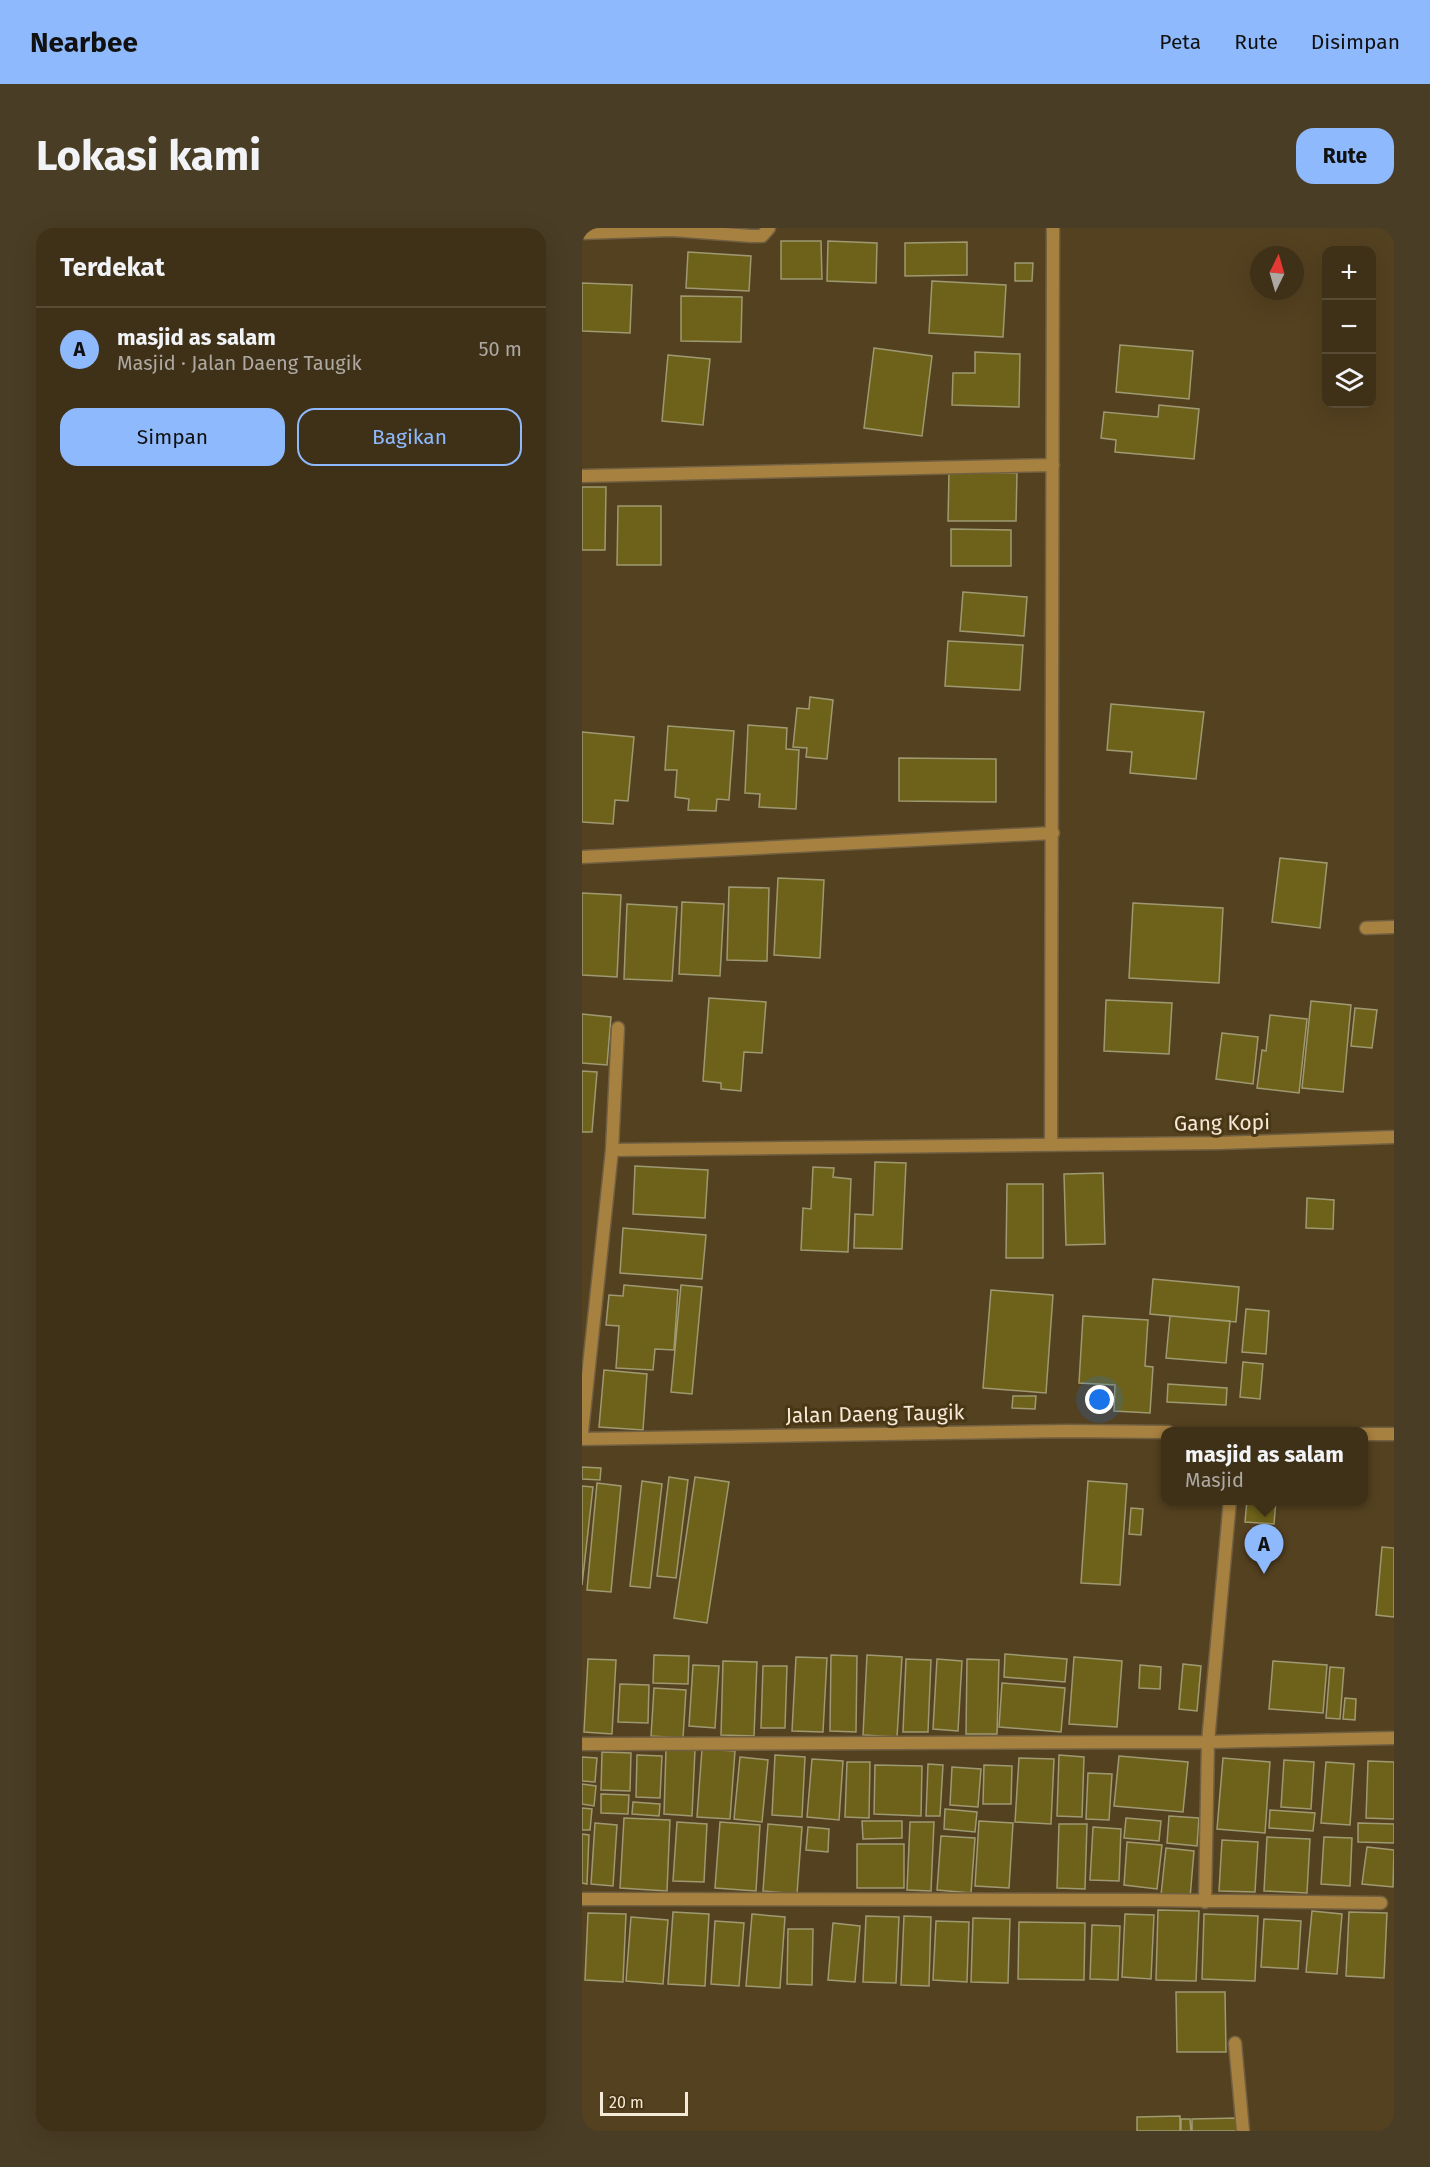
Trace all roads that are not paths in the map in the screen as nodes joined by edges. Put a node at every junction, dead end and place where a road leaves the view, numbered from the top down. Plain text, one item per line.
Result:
1 (770, 228) edge
2 (1053, 228) edge
3 (582, 233) edge
4 (1053, 465) junction
5 (582, 476) edge
6 (1053, 833) junction
7 (582, 857) edge
8 (1394, 927) edge
9 (1366, 928) dead end
10 (618, 1028) dead end
11 (1394, 1137) edge
12 (1051, 1144) junction
13 (612, 1150) junction
14 (1161, 1431) edge
15 (582, 1432) edge
16 (1368, 1434) edge
17 (1394, 1434) edge
18 (582, 1439) edge
19 (1230, 1505) edge
20 (1394, 1738) edge
21 (1208, 1743) junction
22 (582, 1744) edge
23 (582, 1899) edge
24 (1205, 1902) junction
25 (1381, 1903) dead end
26 (1235, 2043) dead end
27 (1243, 2131) edge

1 - 3 street
2 - 4 street
4 - 5 street
4 - 6 street
6 - 7 street
6 - 12 street
8 - 9 street
10 - 13 street
11 - 12 street, Gang Kopi
12 - 13 street, Gang Kopi
13 - 15 street
14 - 18 street, Jalan Daeng Taugik
16 - 17 street
19 - 21 street
20 - 21 street
21 - 22 street
21 - 24 street
23 - 24 street
24 - 25 street
26 - 27 street

